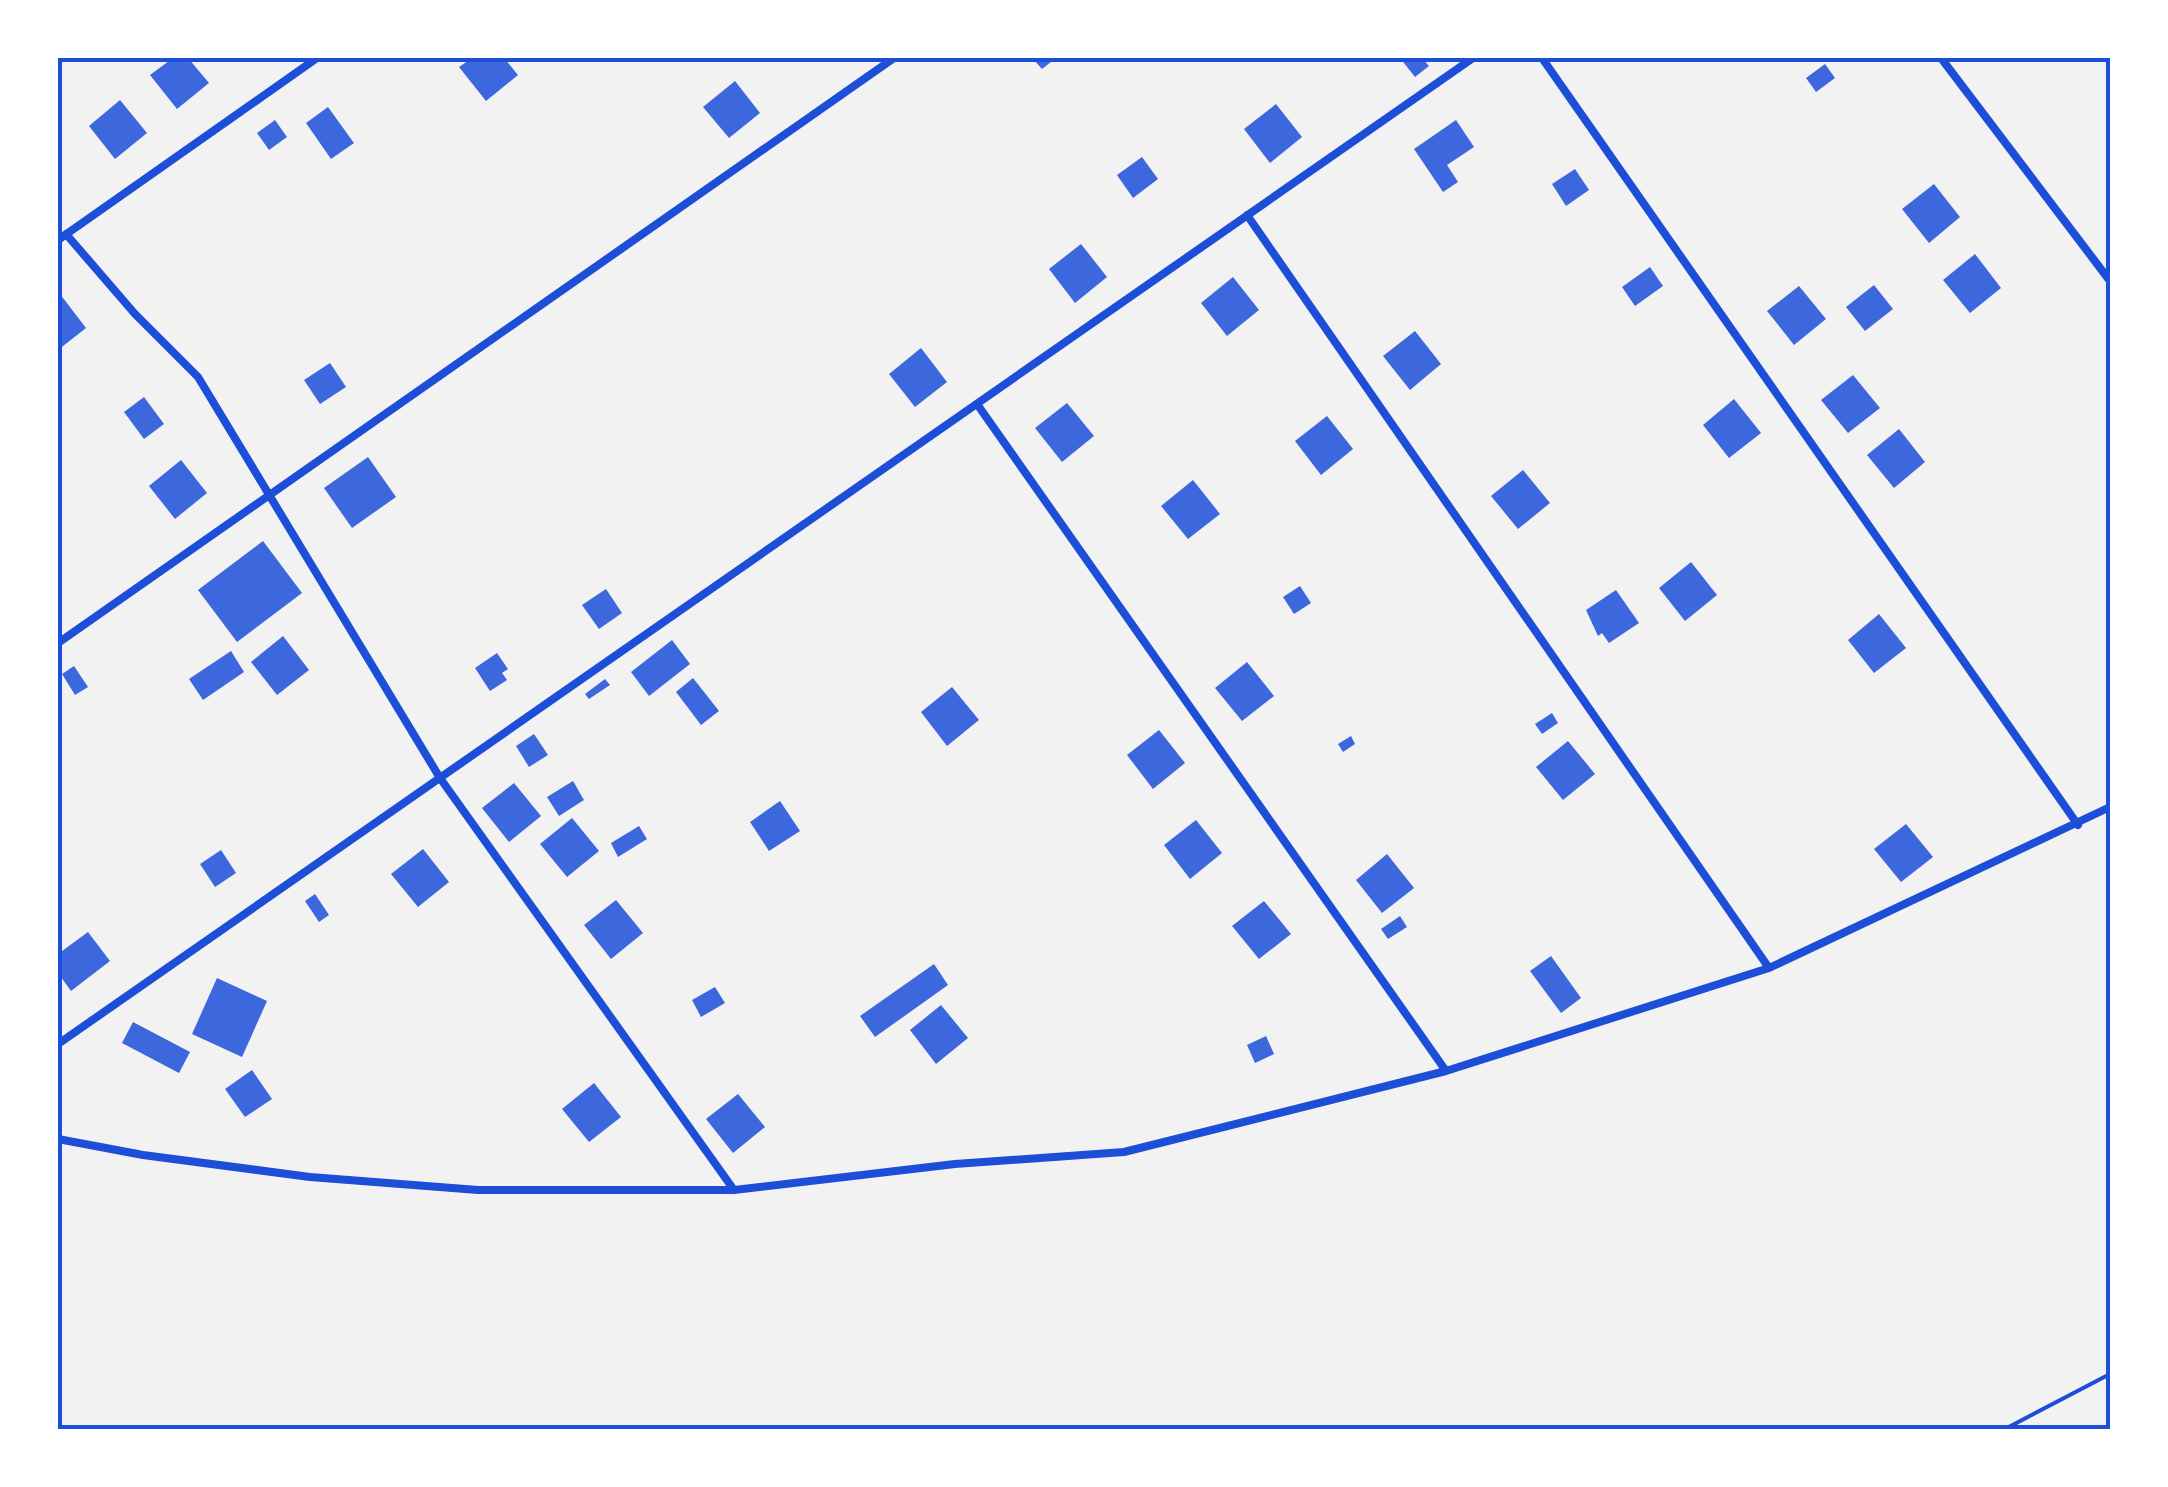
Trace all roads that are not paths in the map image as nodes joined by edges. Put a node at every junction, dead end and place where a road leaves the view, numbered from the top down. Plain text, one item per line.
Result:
1 (317, 58) edge
2 (894, 58) edge
3 (1474, 58) edge
4 (1542, 58) edge
5 (1941, 58) edge
6 (1247, 215) junction
7 (62, 237) edge
8 (2110, 281) edge
9 (977, 404) junction
10 (271, 494) junction
11 (58, 643) edge
12 (440, 778) junction
13 (2110, 807) edge
14 (2078, 825) junction
15 (1769, 968) junction
16 (58, 1044) edge
17 (1446, 1070) junction
18 (58, 1138) edge
19 (734, 1190) junction

1 - 7 street
2 - 10 street
3 - 6 street
4 - 14 street
5 - 8 street
6 - 9 street
6 - 15 street
7 - 10 street
9 - 12 street
9 - 17 street
10 - 11 street
10 - 12 street
12 - 16 street
12 - 19 street
13 - 14 street
14 - 15 street
15 - 17 street
17 - 19 street
18 - 19 street

